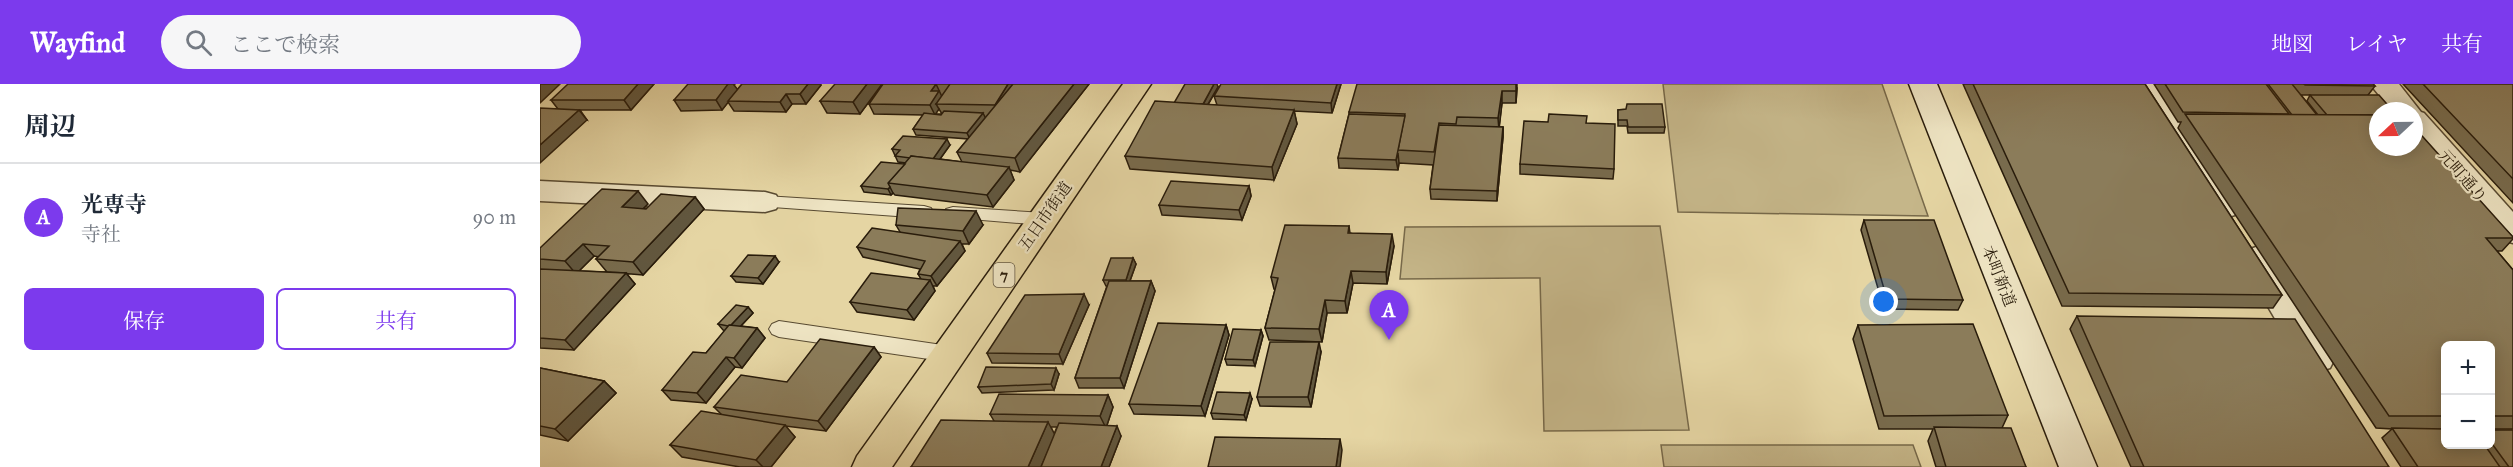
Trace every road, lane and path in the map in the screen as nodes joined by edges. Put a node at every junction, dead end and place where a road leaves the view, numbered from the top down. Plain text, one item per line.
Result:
1 (1137, 84) edge
2 (1923, 84) edge
3 (2148, 84) edge
4 (2384, 84) edge
5 (2399, 102) edge
6 (2423, 129) edge
7 (540, 191) edge
8 (765, 202) joint
9 (1044, 219) junction
10 (2512, 230) edge
11 (779, 329) dead end
12 (949, 354) junction
13 (2336, 387) edge
14 (871, 467) edge
15 (2078, 467) edge

1 - 9 main road, 五日市街道 / 7
2 - 15 street, 本町新道
3 - 13 street
4 - 5 street
6 - 10 street, 元町通り
7 - 8 street
8 - 9 lane
9 - 12 main road, 五日市街道 / 7
11 - 12 lane
12 - 14 main road, 五日市街道 / 7

